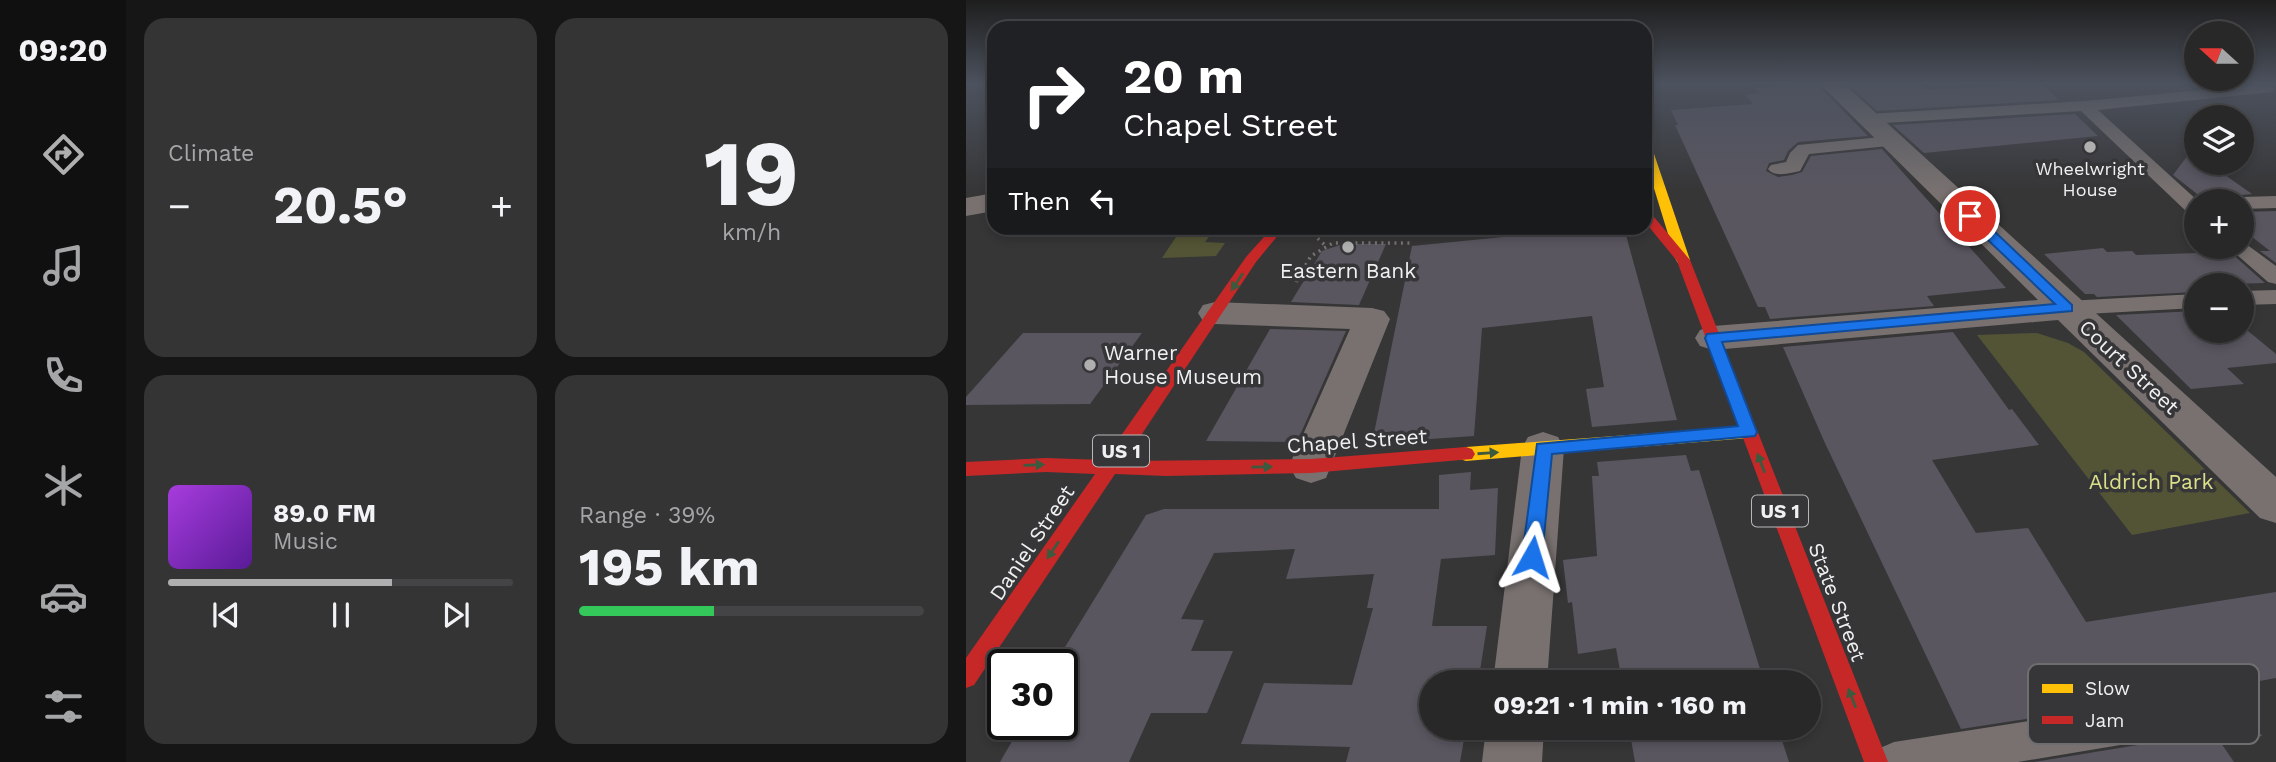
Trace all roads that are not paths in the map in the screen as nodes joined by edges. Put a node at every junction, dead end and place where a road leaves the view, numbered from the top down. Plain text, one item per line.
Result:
1 (1868, 119) edge
2 (1978, 119) edge
3 (2099, 119) edge
4 (1880, 130) junction
5 (1652, 164) edge
6 (1777, 169) dead end
7 (2184, 197) edge
8 (2276, 202) edge
9 (987, 203) edge
10 (2254, 203) edge
11 (966, 207) edge
12 (1652, 222) edge
13 (1272, 235) edge
14 (2254, 259) edge
15 (1683, 260) junction
16 (2276, 277) edge
17 (2276, 297) edge
18 (2254, 298) edge
19 (2184, 302) edge
20 (2067, 308) junction
21 (1215, 313) junction
22 (1713, 338) junction
23 (1749, 432) junction
24 (1544, 448) junction
25 (1110, 467) junction
26 (1311, 467) junction
27 (966, 469) edge
28 (2276, 505) edge
29 (1521, 670) edge
30 (966, 677) edge
31 (1514, 740) edge
32 (2028, 741) edge
33 (1512, 762) edge
34 (1876, 762) edge
35 (1894, 762) edge

1 - 4 street, Court Street
2 - 4 lane
3 - 7 lane
4 - 6 lane
4 - 20 street, Court Street
5 - 15 main road, State Street
8 - 10 lane
9 - 11 street
12 - 15 main road, US 1
13 -> 21 main road, Daniel Street / US 1
14 - 16 lane
15 - 22 main road, State Street / US 1
17 - 18 lane
19 - 20 lane
20 - 22 street
20 - 28 street, Court Street
21 - 25 main road, Daniel Street / US 1
21 - 26 street
22 - 23 main road, State Street / US 1
23 - 24 main road, Chapel Street
34 -> 23 main road, State Street / US 1
26 -> 24 main road, Chapel Street
24 - 29 street
25 -> 26 main road, Chapel Street
27 -> 25 main road, Chapel Street
25 -> 30 main road, Daniel Street / US 1
31 - 33 street
32 - 35 lane

